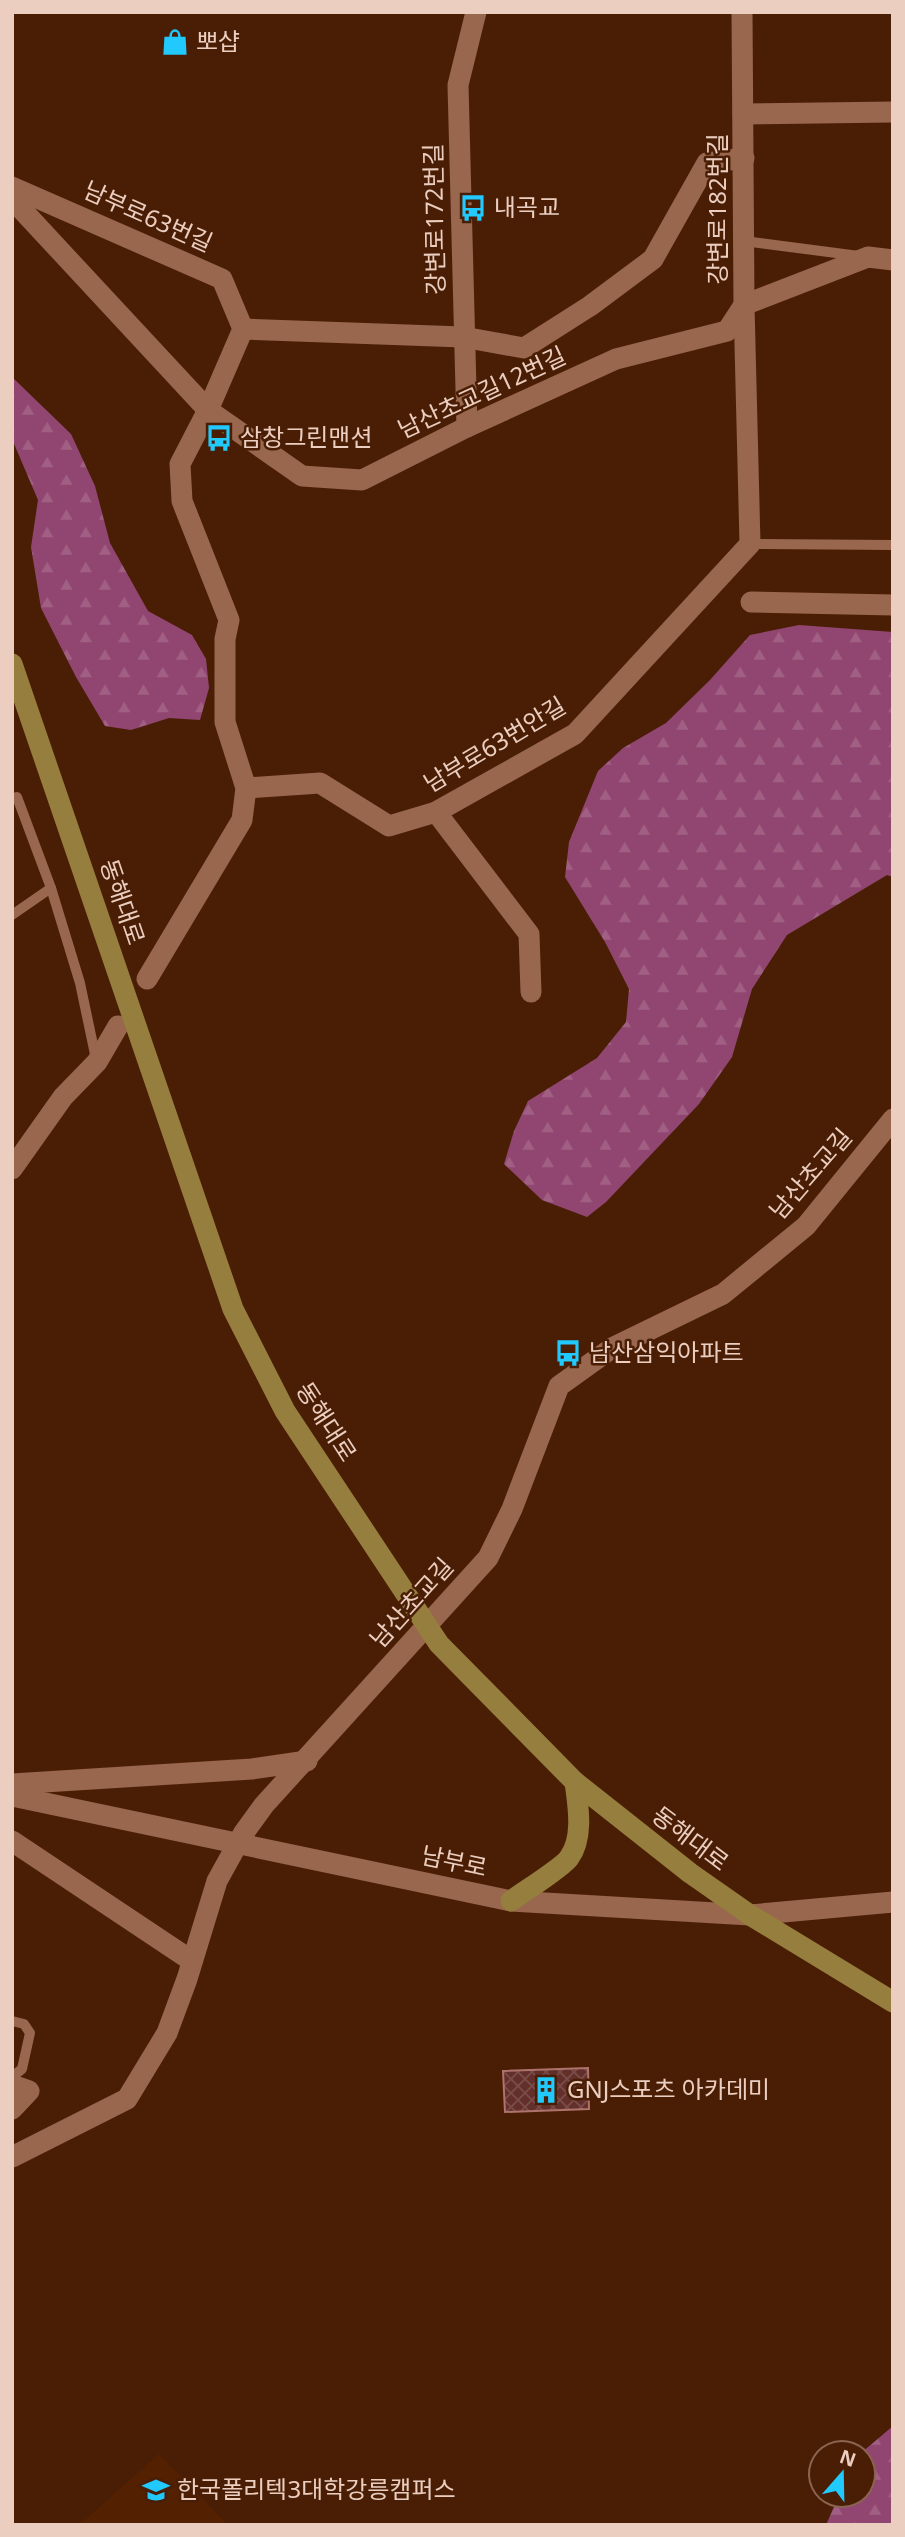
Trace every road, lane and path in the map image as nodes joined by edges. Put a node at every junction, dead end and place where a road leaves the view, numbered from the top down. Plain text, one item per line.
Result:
1 (476, 12) edge
2 (742, 12) edge
3 (892, 112) edge
4 (743, 114) junction
5 (744, 158) junction
6 (12, 187) edge
7 (12, 200) edge
8 (744, 241) junction
9 (868, 257) junction
10 (893, 260) edge
11 (744, 304) junction
12 (243, 329) junction
13 (463, 337) junction
14 (208, 410) junction
15 (467, 428) junction
16 (750, 544) junction
17 (893, 545) edge
18 (751, 602) dead end
19 (893, 606) edge
20 (12, 664) edge
21 (246, 788) junction
22 (12, 799) edge
23 (436, 813) junction
24 (51, 888) junction
25 (12, 915) edge
26 (147, 979) dead end
27 (531, 992) dead end
28 (118, 1026) dead end
29 (97, 1062) junction
30 (893, 1119) edge
31 (12, 1169) edge
32 (307, 1761) junction
33 (575, 1782) junction
34 (12, 1784) edge
35 (12, 1796) edge
36 (12, 1841) edge
37 (511, 1900) junction
38 (893, 1902) edge
39 (750, 1915) junction
40 (192, 1961) junction
41 (893, 2002) edge
42 (12, 2021) edge
43 (12, 2077) edge
44 (12, 2085) edge
45 (12, 2109) edge
46 (12, 2157) edge

1 - 13 street, 강변로172번길
2 - 4 street, 강변로182번길
3 - 4 street, 강변로182번길
4 - 5 street, 강변로182번길
5 - 8 street, 강변로182번길
5 - 13 street
6 - 12 street, 남부로63번길
7 - 14 street, 남산초교길12번길
8 - 9 lane
8 - 11 street, 강변로182번길
9 - 10 street
9 - 11 street
11 - 15 street, 남산초교길12번길
11 - 16 street, 강변로182번길
12 - 13 street
12 - 14 street
13 - 15 street, 강변로172번길
14 - 15 street, 남산초교길12번길
14 - 21 street
16 - 17 lane
16 - 23 street, 남부로63번안길
18 - 19 street
20 - 33 main road, 동해대로
21 - 23 street, 남부로63번안길
21 - 26 street
22 - 24 lane
23 - 27 street
24 - 25 lane
24 - 29 lane
28 - 29 street
29 - 31 street
30 - 32 street, 남산초교길
32 - 34 street
32 - 40 street, 남산초교길
33 - 37 main road
33 - 39 main road, 동해대로
35 - 37 street, 남부로
36 - 40 street
37 - 39 street, 남부로
38 - 39 street, 남부로
39 - 41 main road, 동해대로
40 - 46 street, 남산초교길
42 - 43 lane
44 - 45 street

